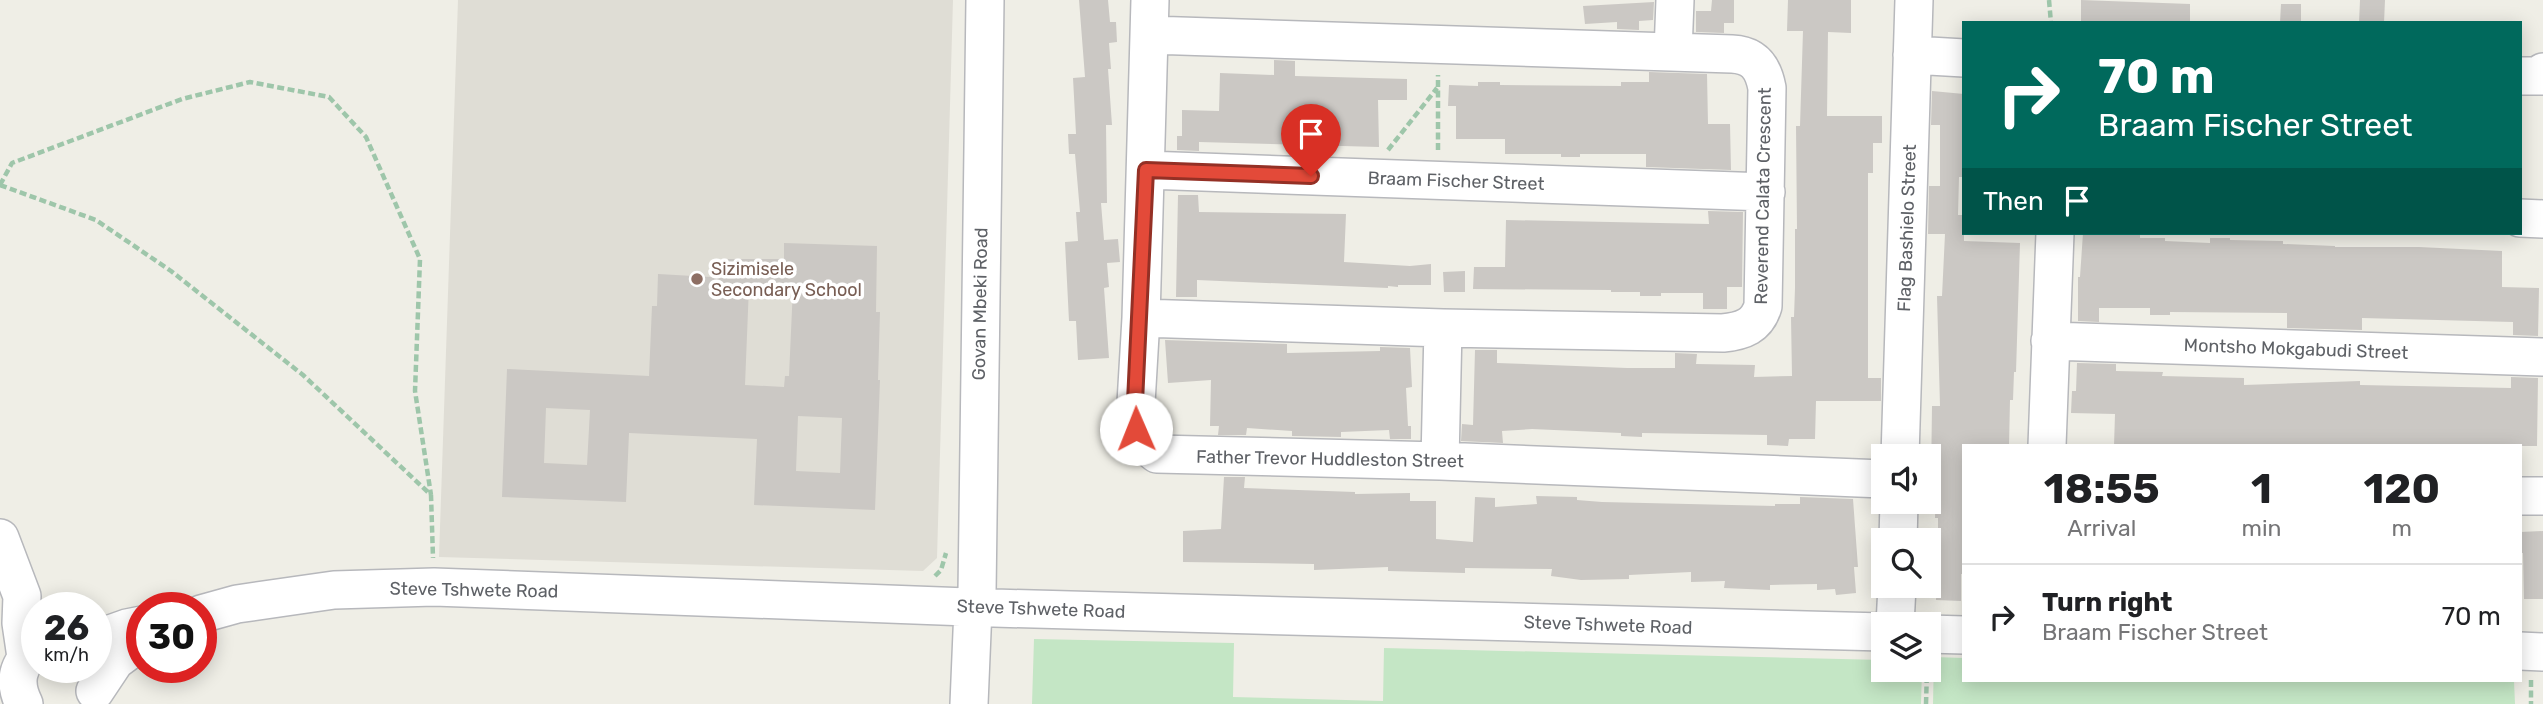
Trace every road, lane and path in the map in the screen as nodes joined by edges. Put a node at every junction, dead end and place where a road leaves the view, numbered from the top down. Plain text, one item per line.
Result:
1 (985, 0) edge
2 (1675, 0) edge
3 (1914, 0) edge
4 (2049, 0) edge
5 (1150, 18) edge
6 (2050, 21) edge
7 (1438, 46) junction
8 (1674, 52) junction
9 (1912, 55) junction
10 (1962, 58) edge
11 (2543, 74) edge
12 (2522, 75) edge
13 (1438, 87) junction
14 (1146, 170) junction
15 (1366, 178) junction
16 (1438, 181) junction
17 (0, 185) edge
18 (1766, 192) junction
19 (2522, 218) edge
20 (2543, 219) edge
21 (2055, 235) edge
22 (1141, 318) junction
23 (1443, 328) junction
24 (2050, 341) junction
25 (2543, 357) edge
26 (1900, 444) edge
27 (2047, 444) edge
28 (1440, 461) junction
29 (1871, 479) edge
30 (430, 495) junction
31 (2522, 496) edge
32 (2543, 496) edge
33 (0, 538) edge
34 (947, 550) dead end
35 (933, 578) dead end
36 (434, 587) junction
37 (24, 592) edge
38 (973, 608) junction
39 (217, 610) edge
40 (1871, 632) edge
41 (1941, 634) edge
42 (1962, 635) edge
43 (2522, 651) edge
44 (2543, 652) edge
45 (126, 653) edge
46 (1927, 682) edge
47 (92, 687) edge
48 (969, 704) edge
49 (1926, 704) edge

1 - 38 street, Govan Mbeki Road
2 - 8 street
3 - 9 street, Flag Bashielo Street
4 - 6 path
5 - 7 street, Reverend Calata Crescent
5 - 14 street, Father Trevor Huddleston Street
7 - 8 street, Reverend Calata Crescent
7 - 13 path
8 - 18 street, Reverend Calata Crescent
9 - 10 street
9 - 26 street, Flag Bashielo Street
11 - 12 street
13 - 15 path
13 - 16 path
14 - 15 street, Braam Fischer Street
14 - 22 street, Father Trevor Huddleston Street
15 - 16 street, Braam Fischer Street
16 - 18 street, Braam Fischer Street
17 - 30 path
17 - 30 path
18 - 23 street, Reverend Calata Crescent
19 - 20 street
21 - 24 street
22 - 23 street, Reverend Calata Crescent
22 - 28 street, Father Trevor Huddleston Street
23 - 28 street
24 - 25 street, Montsho Mokgabudi Street
24 - 27 street
28 - 29 street, Father Trevor Huddleston Street
30 - 36 path
31 - 32 street
33 - 37 street
34 - 35 path
36 - 38 street, Steve Tshwete Road
36 - 39 street, Steve Tshwete Road
38 - 40 street, Steve Tshwete Road
38 - 48 street, Govan Mbeki Road
41 - 42 street
43 - 44 street
45 - 47 street
46 - 49 path

